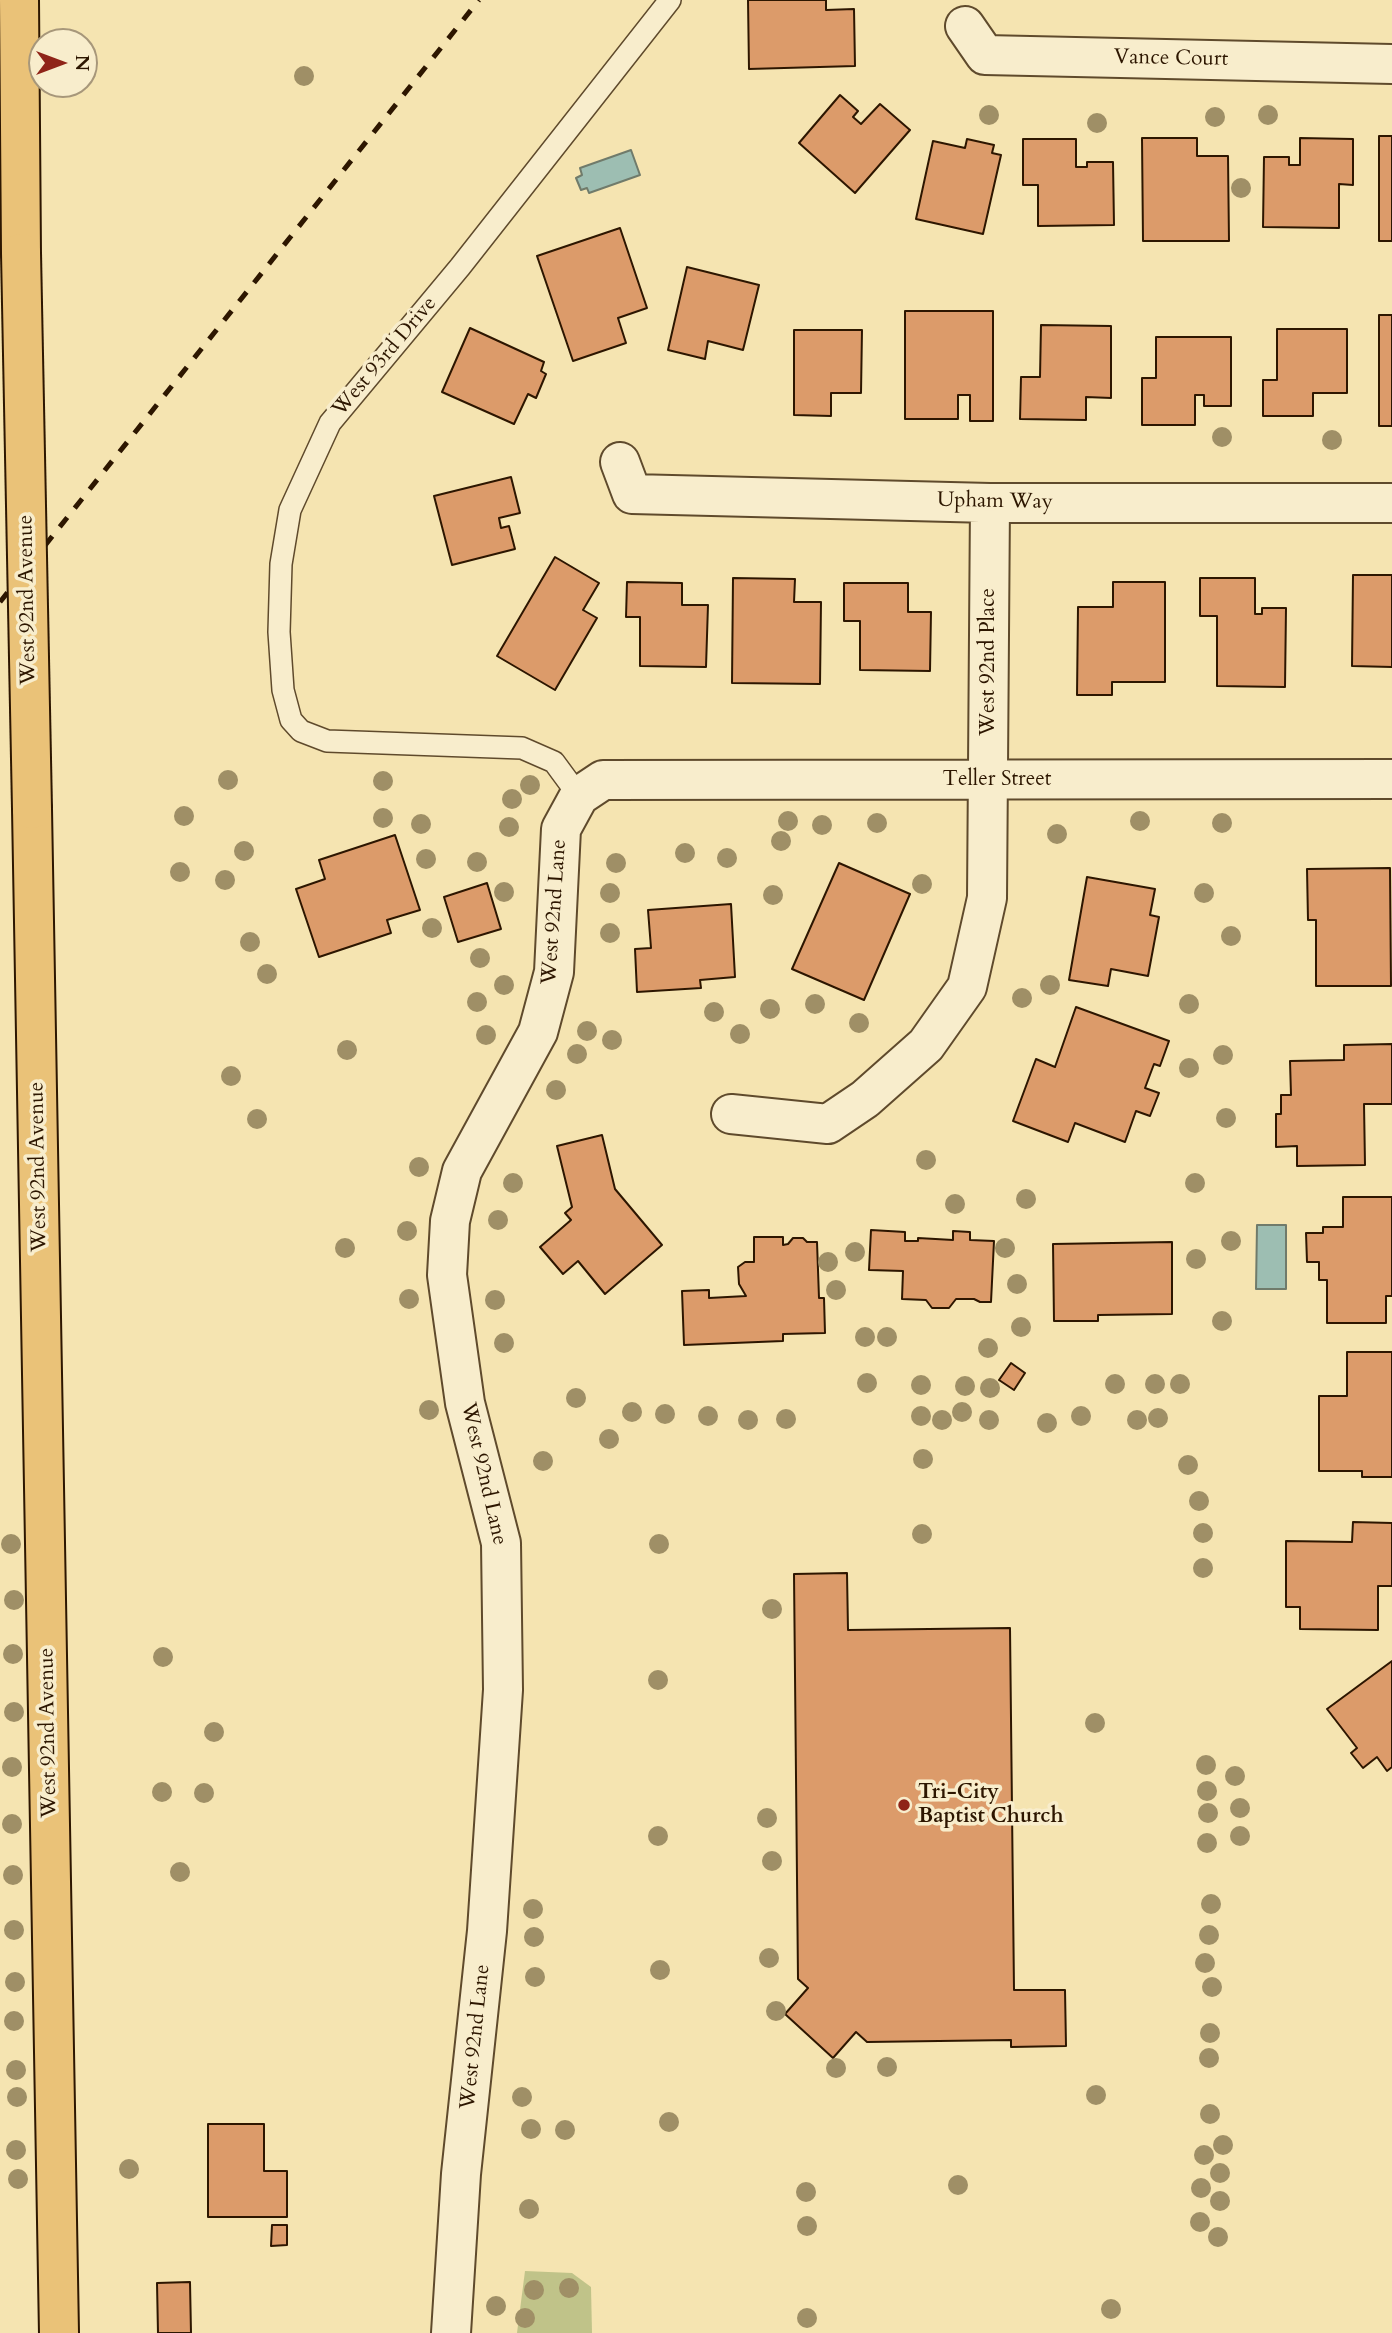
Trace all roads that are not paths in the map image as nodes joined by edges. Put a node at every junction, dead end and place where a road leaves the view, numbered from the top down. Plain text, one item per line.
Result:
1 (19, 0) edge
2 (670, 0) edge
3 (965, 26) dead end
4 (1392, 64) edge
5 (620, 462) dead end
6 (989, 503) junction
7 (1392, 503) edge
8 (1392, 779) edge
9 (988, 780) junction
10 (591, 788) junction
11 (731, 1114) dead end
12 (59, 2333) edge
13 (452, 2333) edge

1 - 12 main road, West 92nd Avenue, bridge
2 - 10 lane, West 93rd Drive
3 - 4 street, Vance Court
5 - 6 street, Upham Way
6 - 7 street, Upham Way
6 - 9 street, West 92nd Place
8 - 9 street, Teller Street
9 - 10 street, Teller Street
9 - 11 street, West 92nd Place
10 - 13 street, West 92nd Lane

